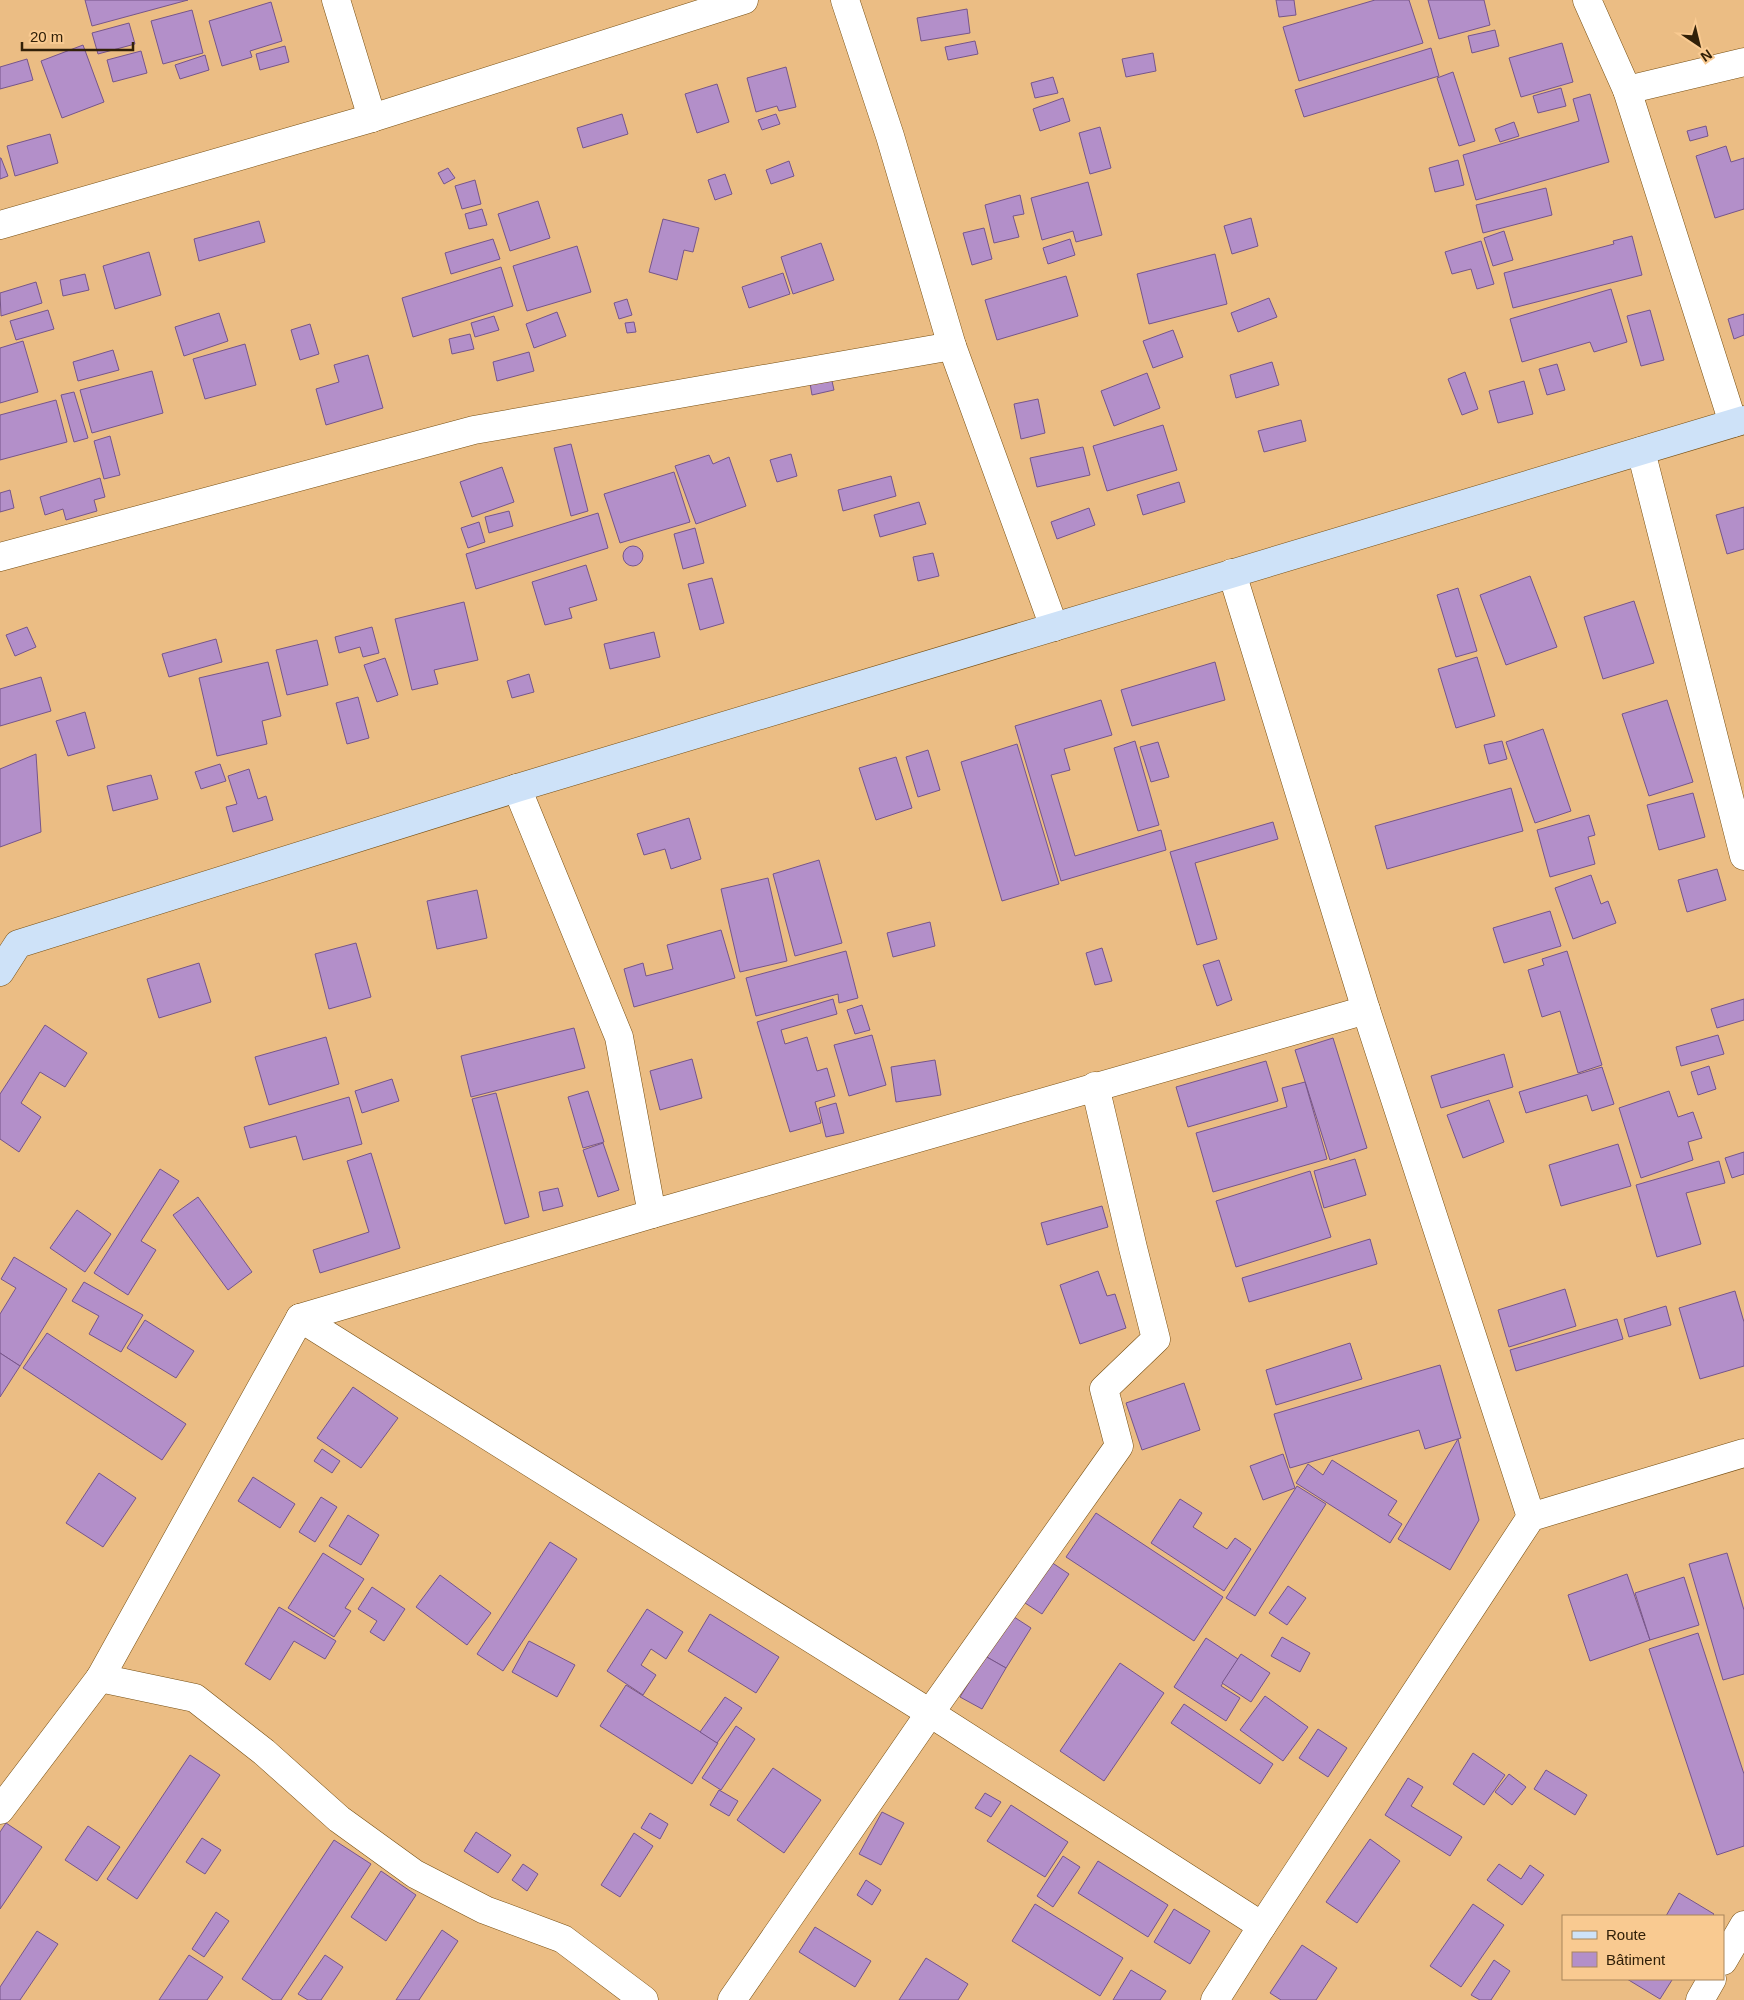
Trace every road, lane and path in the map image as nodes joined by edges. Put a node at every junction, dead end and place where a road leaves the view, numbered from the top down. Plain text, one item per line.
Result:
1 (336, 0) edge
2 (744, 0) edge
3 (845, 0) edge
4 (1588, 0) edge
5 (1744, 62) edge
6 (1626, 90) junction
7 (372, 118) junction
8 (0, 225) edge
9 (952, 346) junction
10 (1739, 421) edge
11 (1641, 451) junction
12 (0, 557) edge
13 (1232, 573) junction
14 (1054, 627) junction
15 (517, 788) junction
16 (1744, 856) edge
17 (9, 938) edge
18 (0, 972) edge
19 (1366, 1010) junction
20 (1095, 1086) junction
21 (652, 1214) junction
22 (300, 1318) junction
23 (1744, 1453) edge
24 (1531, 1517) junction
25 (100, 1678) junction
26 (930, 1713) junction
27 (0, 1810) edge
28 (1744, 1925) edge
29 (1262, 1926) junction
30 (1724, 1959) edge
31 (1711, 1980) edge
32 (644, 2000) edge
33 (732, 2000) edge
34 (1215, 2000) edge
35 (1700, 2000) edge

1 - 7 street
2 - 7 street
3 - 9 street
4 - 6 street
5 - 6 street
6 - 10 street
7 - 8 street
9 - 12 street
9 - 14 street
10 - 11 street
11 - 13 street
11 - 16 street
13 - 14 street
13 - 19 street
14 - 15 street
15 - 17 street
15 - 21 street
17 - 18 street
19 - 20 street
19 - 24 street
20 - 21 street
20 - 26 street
21 - 22 street
22 - 25 street
22 - 26 street
23 - 24 street
24 - 29 street
25 - 27 street
25 - 32 street
26 - 29 street
26 - 33 street
28 - 30 street
29 - 34 street
31 - 35 street

